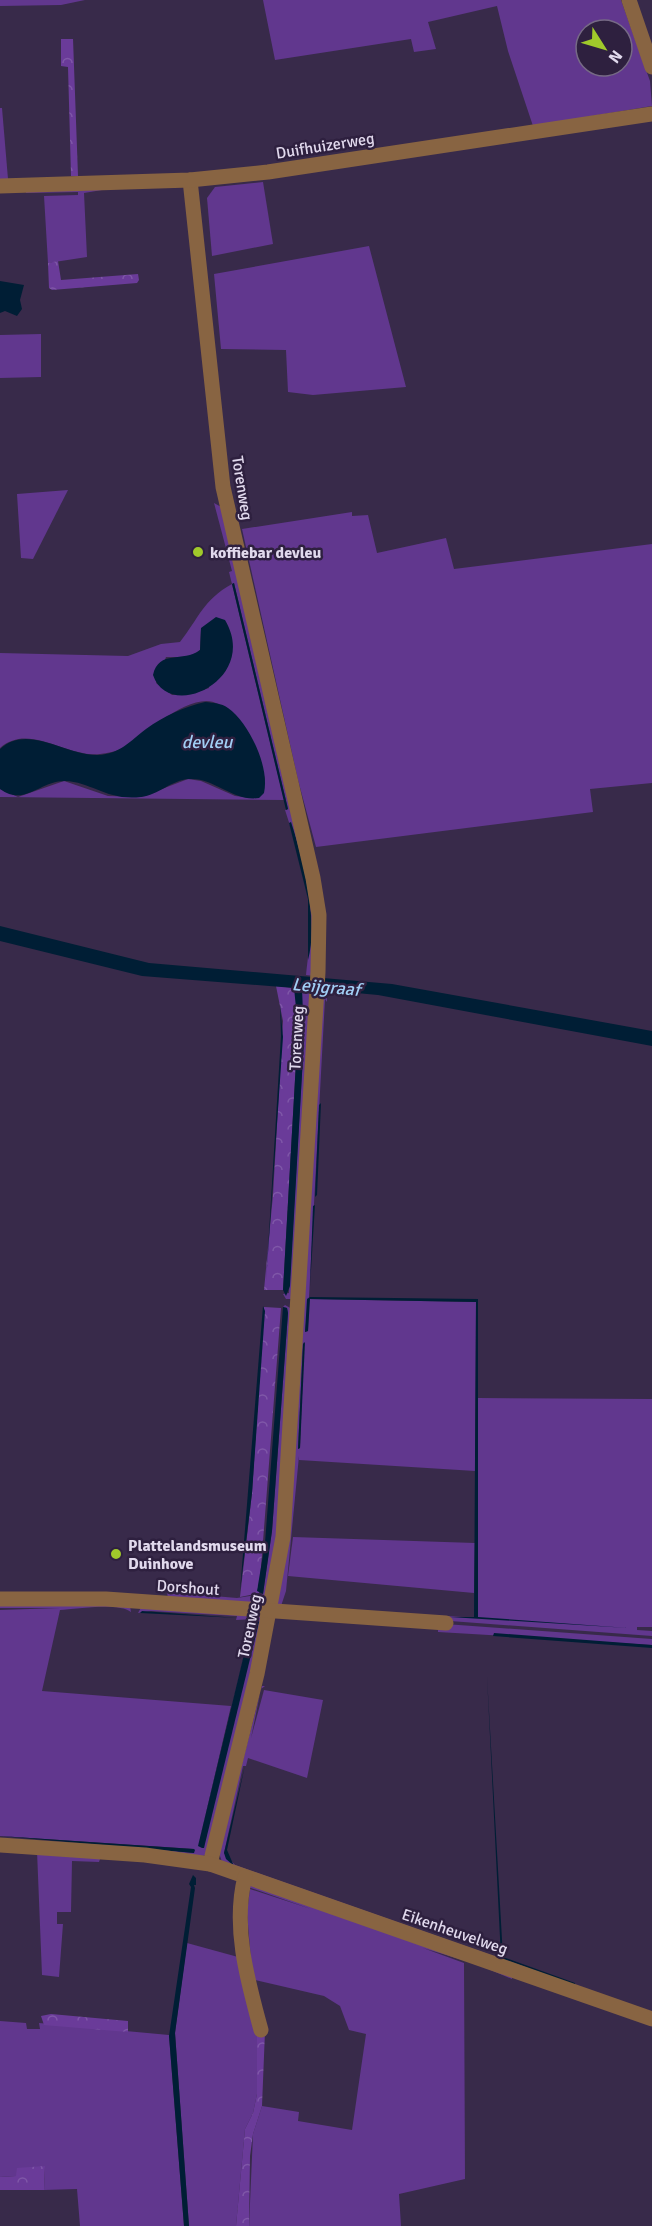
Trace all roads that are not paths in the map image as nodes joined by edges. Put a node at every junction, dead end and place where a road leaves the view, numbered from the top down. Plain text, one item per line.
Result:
1 (629, 0) edge
2 (652, 67) edge
3 (652, 114) edge
4 (190, 180) junction
5 (0, 186) edge
6 (0, 1599) edge
7 (271, 1611) junction
8 (446, 1623) dead end
9 (0, 1845) edge
10 (210, 1864) junction
11 (245, 1877) junction
12 (652, 2019) edge
13 (261, 2030) dead end

1 - 2 street
3 - 4 street, Duifhuizerweg
4 - 5 street, Duifhuizerweg
4 - 7 street, Torenweg
6 - 7 street, Dorshout
7 - 8 street, Dorshout
7 - 10 street, Torenweg
9 - 10 street, Eikenheuvelweg
10 - 11 street, Eikenheuvelweg
11 - 12 street, Eikenheuvelweg
11 - 13 street

